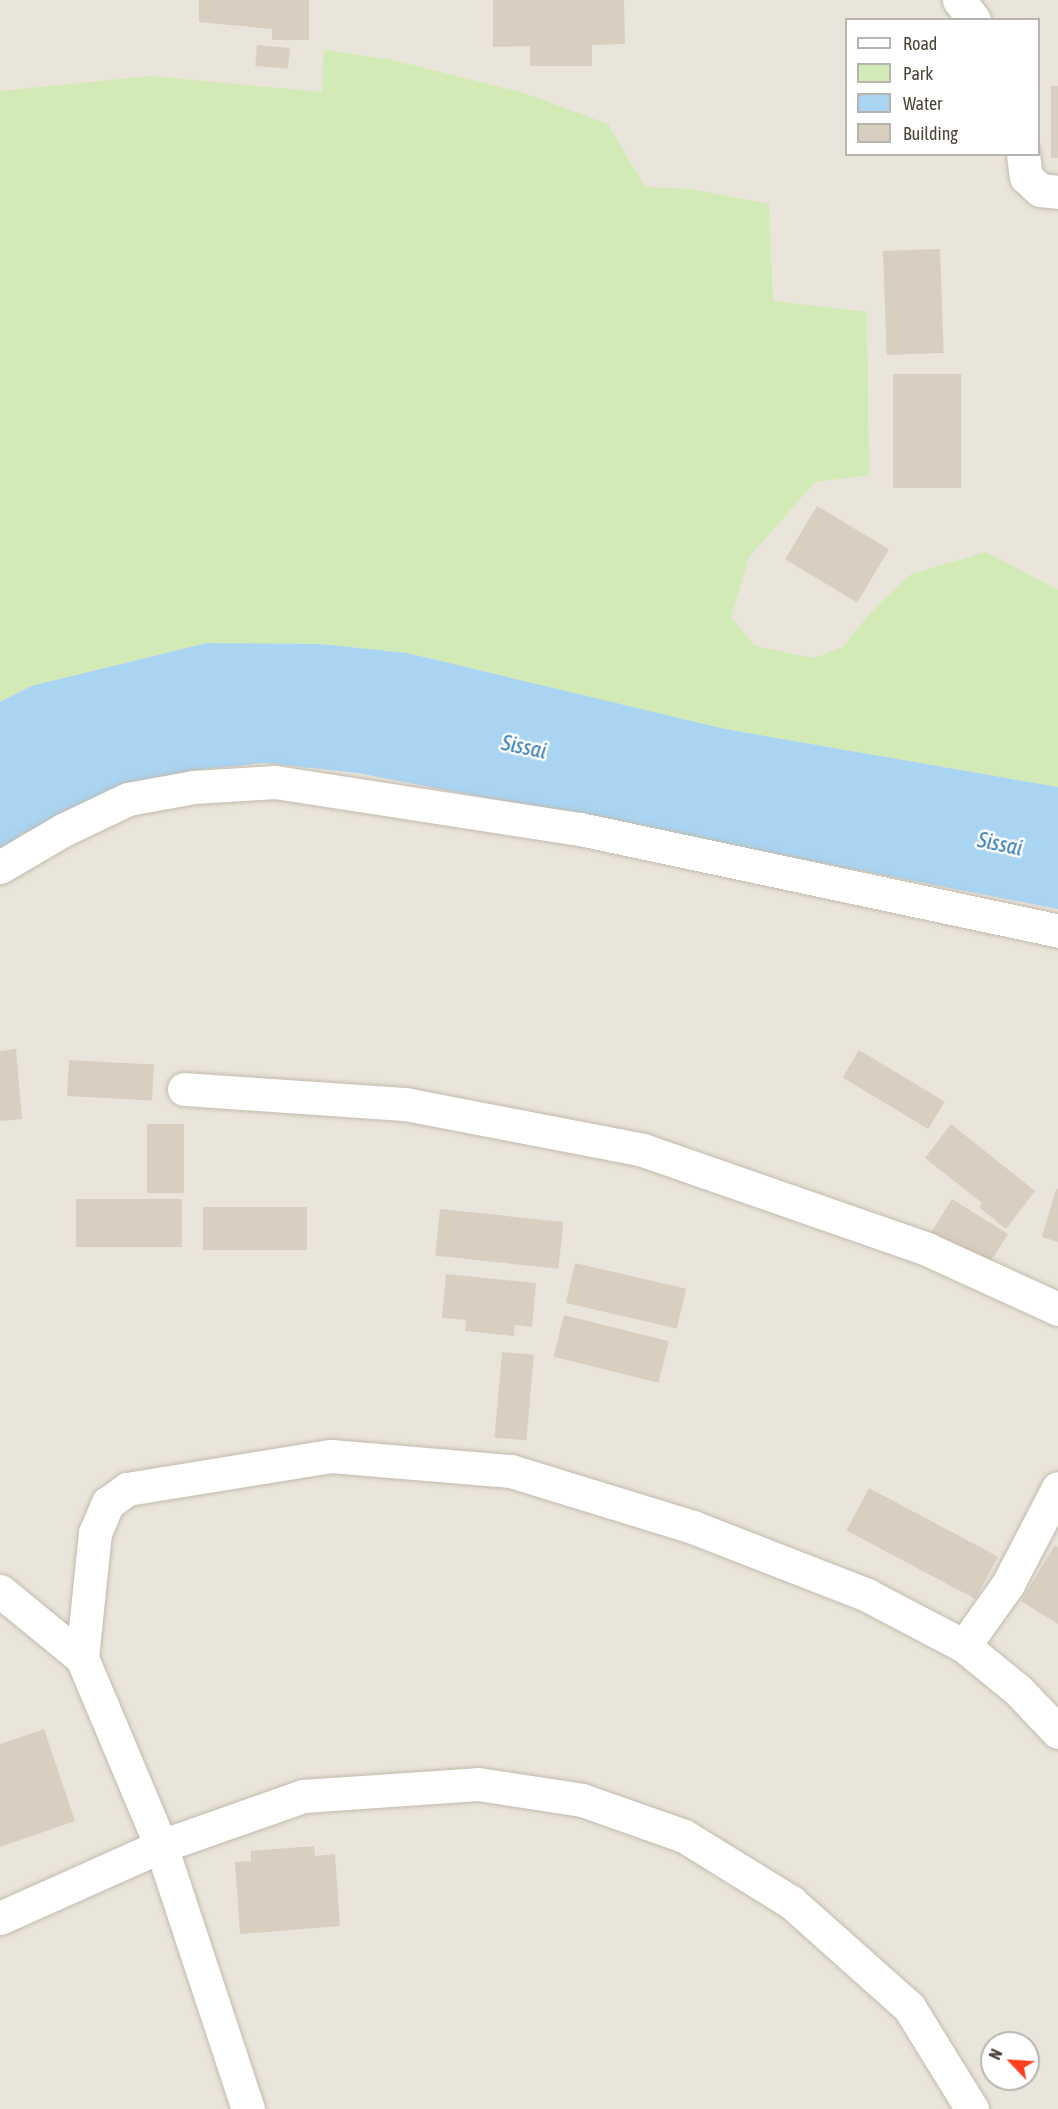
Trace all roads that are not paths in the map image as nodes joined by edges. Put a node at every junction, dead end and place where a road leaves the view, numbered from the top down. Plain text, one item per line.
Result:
1 (959, 0) edge
2 (972, 18) edge
3 (1023, 156) edge
4 (1058, 192) edge
5 (0, 867) edge
6 (1058, 931) edge
7 (184, 1089) dead end
8 (1058, 1309) edge
9 (1058, 1488) edge
10 (0, 1591) edge
11 (964, 1646) junction
12 (82, 1658) junction
13 (1058, 1732) edge
14 (161, 1846) junction
15 (0, 1918) edge
16 (248, 2109) edge
17 (972, 2109) edge

1 - 2 street
3 - 4 street
5 - 6 street
7 - 8 street
9 - 11 street
10 - 12 street
11 - 12 street
11 - 13 street
12 - 14 street
14 - 15 street
14 - 16 street
14 - 17 street

